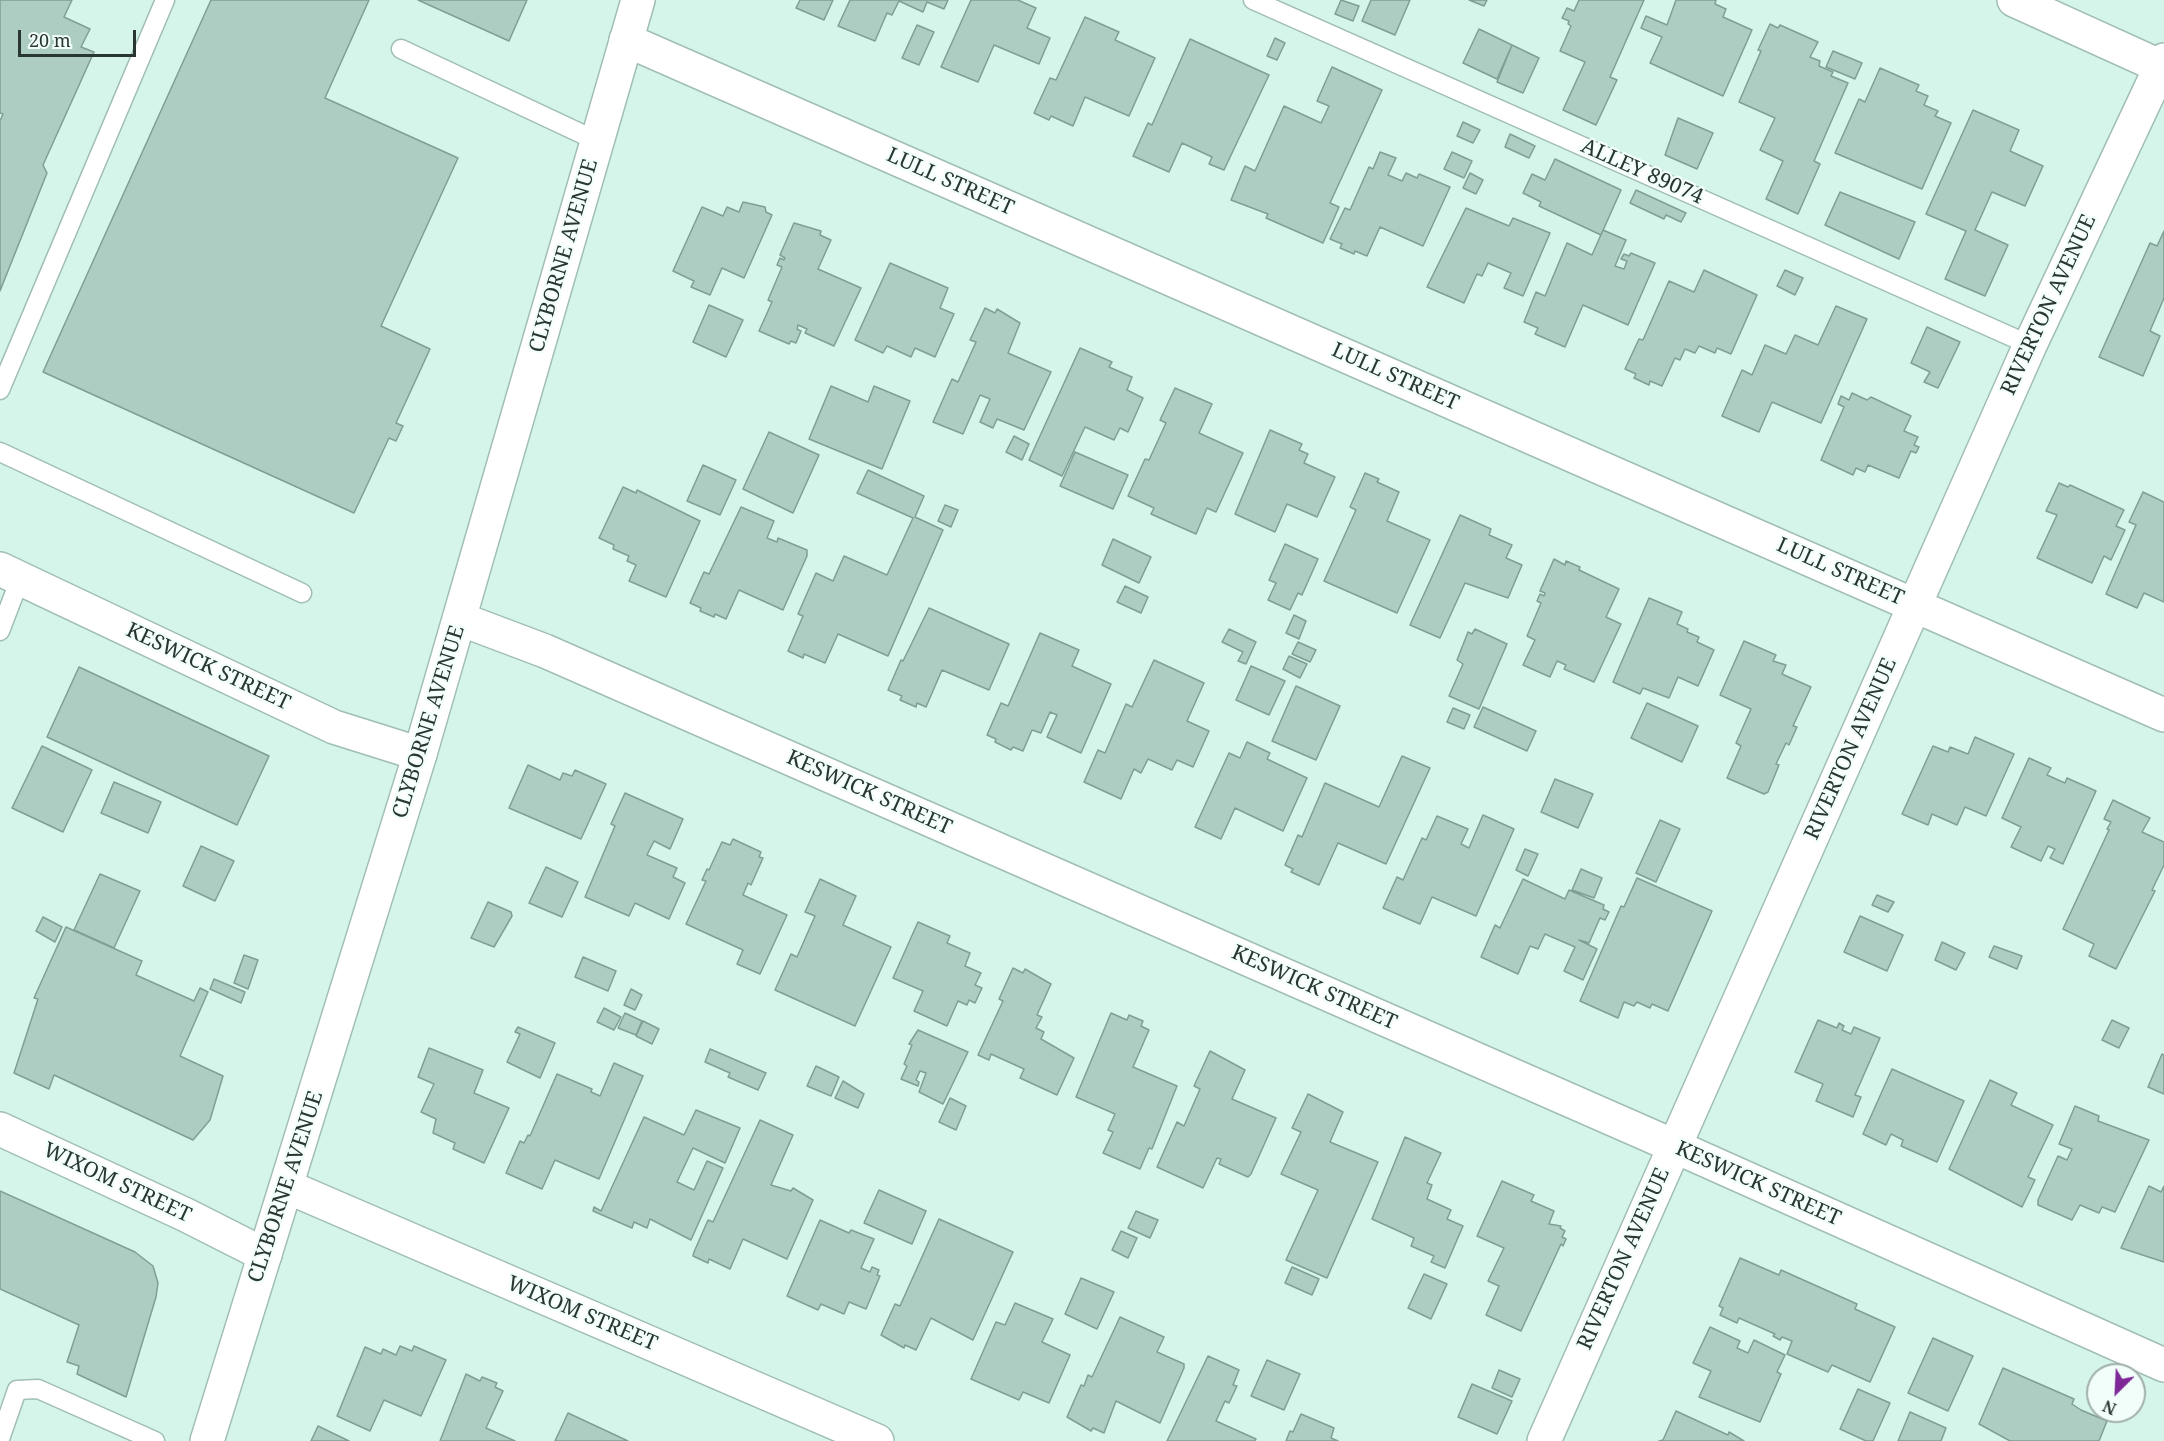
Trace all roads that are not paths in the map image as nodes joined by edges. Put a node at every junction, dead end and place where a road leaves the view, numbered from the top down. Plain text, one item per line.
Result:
1 (165, 0) edge
2 (638, 0) edge
3 (1253, 0) edge
4 (2014, 0) edge
5 (626, 40) junction
6 (401, 49) dead end
7 (2163, 65) edge
8 (597, 141) junction
9 (2030, 345) junction
10 (0, 390) edge
11 (0, 452) edge
12 (10, 574) edge
13 (302, 593) dead end
14 (1915, 604) junction
15 (460, 619) junction
16 (0, 631) edge
17 (2164, 715) edge
18 (420, 754) junction
19 (0, 1129) edge
20 (1674, 1146) junction
21 (288, 1187) junction
22 (264, 1255) junction
23 (2164, 1365) edge
24 (0, 1439) edge
25 (155, 1441) edge
26 (207, 1441) edge
27 (877, 1441) edge
28 (1544, 1441) edge

1 - 10 lane
2 - 5 street, CLYBORNE AVENUE
3 - 9 lane, ALLEY 89074
4 - 7 street
5 - 8 street, CLYBORNE AVENUE
5 - 14 street, LULL STREET
6 - 8 lane
7 - 9 street, RIVERTON AVENUE
8 - 15 street, CLYBORNE AVENUE
9 - 14 street, RIVERTON AVENUE
11 - 13 lane
12 - 16 lane
12 - 18 street, KESWICK STREET
14 - 17 street, LULL STREET
14 - 20 street, RIVERTON AVENUE
15 - 18 street, CLYBORNE AVENUE
15 - 20 street, KESWICK STREET
18 - 21 street, CLYBORNE AVENUE
19 - 22 street, WIXOM STREET
20 - 23 street, KESWICK STREET
20 - 28 street, RIVERTON AVENUE
21 - 22 street, CLYBORNE AVENUE
21 - 27 street, WIXOM STREET
22 - 26 street, CLYBORNE AVENUE
24 - 25 lane

